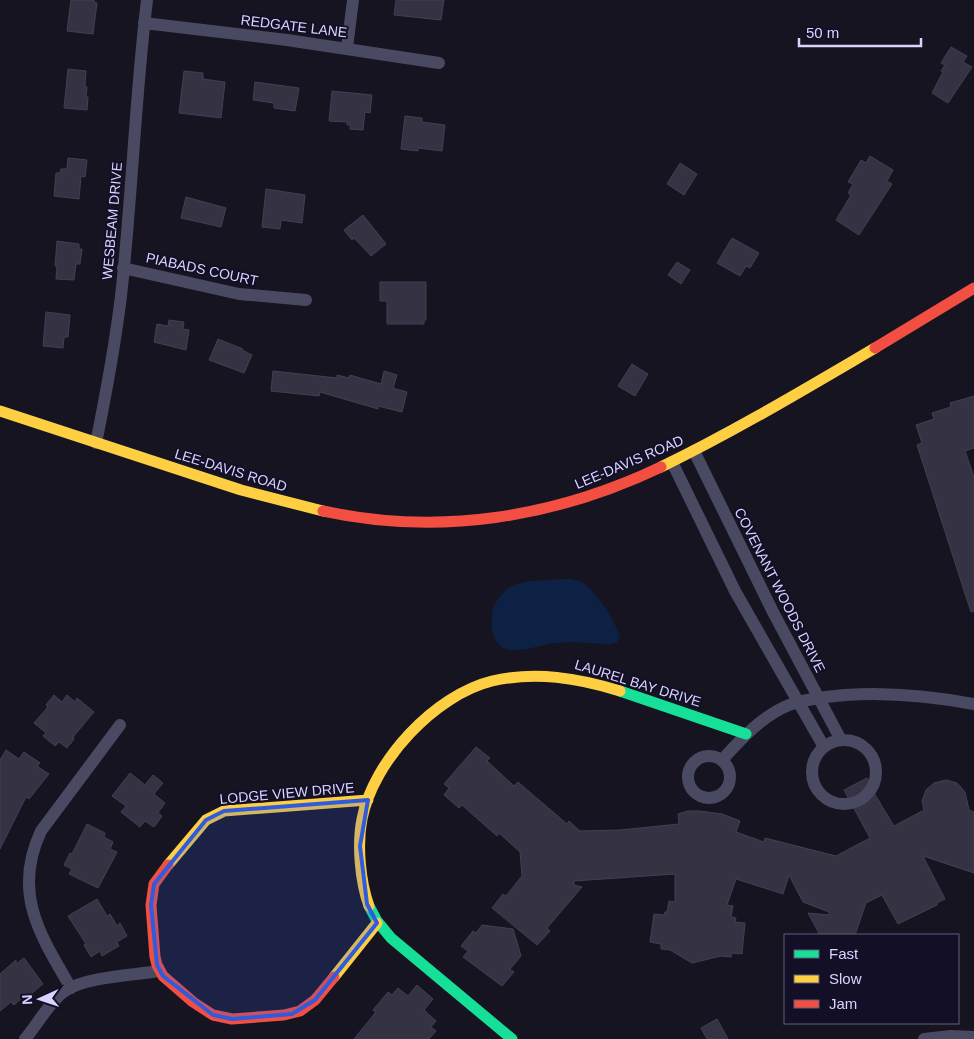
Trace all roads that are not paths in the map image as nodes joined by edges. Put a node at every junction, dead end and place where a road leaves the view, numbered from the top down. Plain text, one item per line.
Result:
1 (147, 0) edge
2 (353, 0) edge
3 (144, 23) junction
4 (347, 48) junction
5 (439, 62) dead end
6 (124, 268) junction
7 (974, 288) edge
8 (306, 300) dead end
9 (0, 411) edge
10 (96, 442) junction
11 (694, 451) junction
12 (672, 462) junction
13 (818, 698) junction
14 (799, 702) junction
15 (974, 704) edge
16 (120, 724) dead end
17 (746, 734) junction
18 (841, 740) junction
19 (824, 747) junction
20 (722, 760) dead end
21 (368, 800) junction
22 (377, 923) junction
23 (160, 971) junction
24 (71, 988) junction
25 (974, 1037) edge
26 (26, 1039) edge
27 (512, 1039) edge
28 (924, 1039) edge

1 - 3 street, WESBEAM DRIVE
2 - 4 street
3 - 4 street, REDGATE LANE
3 - 6 street, WESBEAM DRIVE
4 - 5 street, REDGATE LANE
6 - 8 street, PIABADS COURT
6 - 10 street, WESBEAM DRIVE
7 - 11 street, LEE-DAVIS ROAD
9 - 10 street, LEE-DAVIS ROAD
10 - 12 street, LEE-DAVIS ROAD
11 - 12 street, LEE-DAVIS ROAD
11 - 13 street, COVENANT WOODS DRIVE
12 - 14 street
13 - 14 street
13 - 15 street
13 - 18 street, COVENANT WOODS DRIVE
14 - 17 street
14 - 19 street
16 - 24 street
17 - 20 street
17 - 21 street, LAUREL BAY DRIVE
18 - 19 street
18 - 19 street
21 - 22 street, LAUREL BAY DRIVE
21 - 23 street, LODGE VIEW DRIVE
22 - 23 street
22 - 27 street, LAUREL BAY DRIVE
23 - 24 street
24 - 26 street
25 - 28 street

